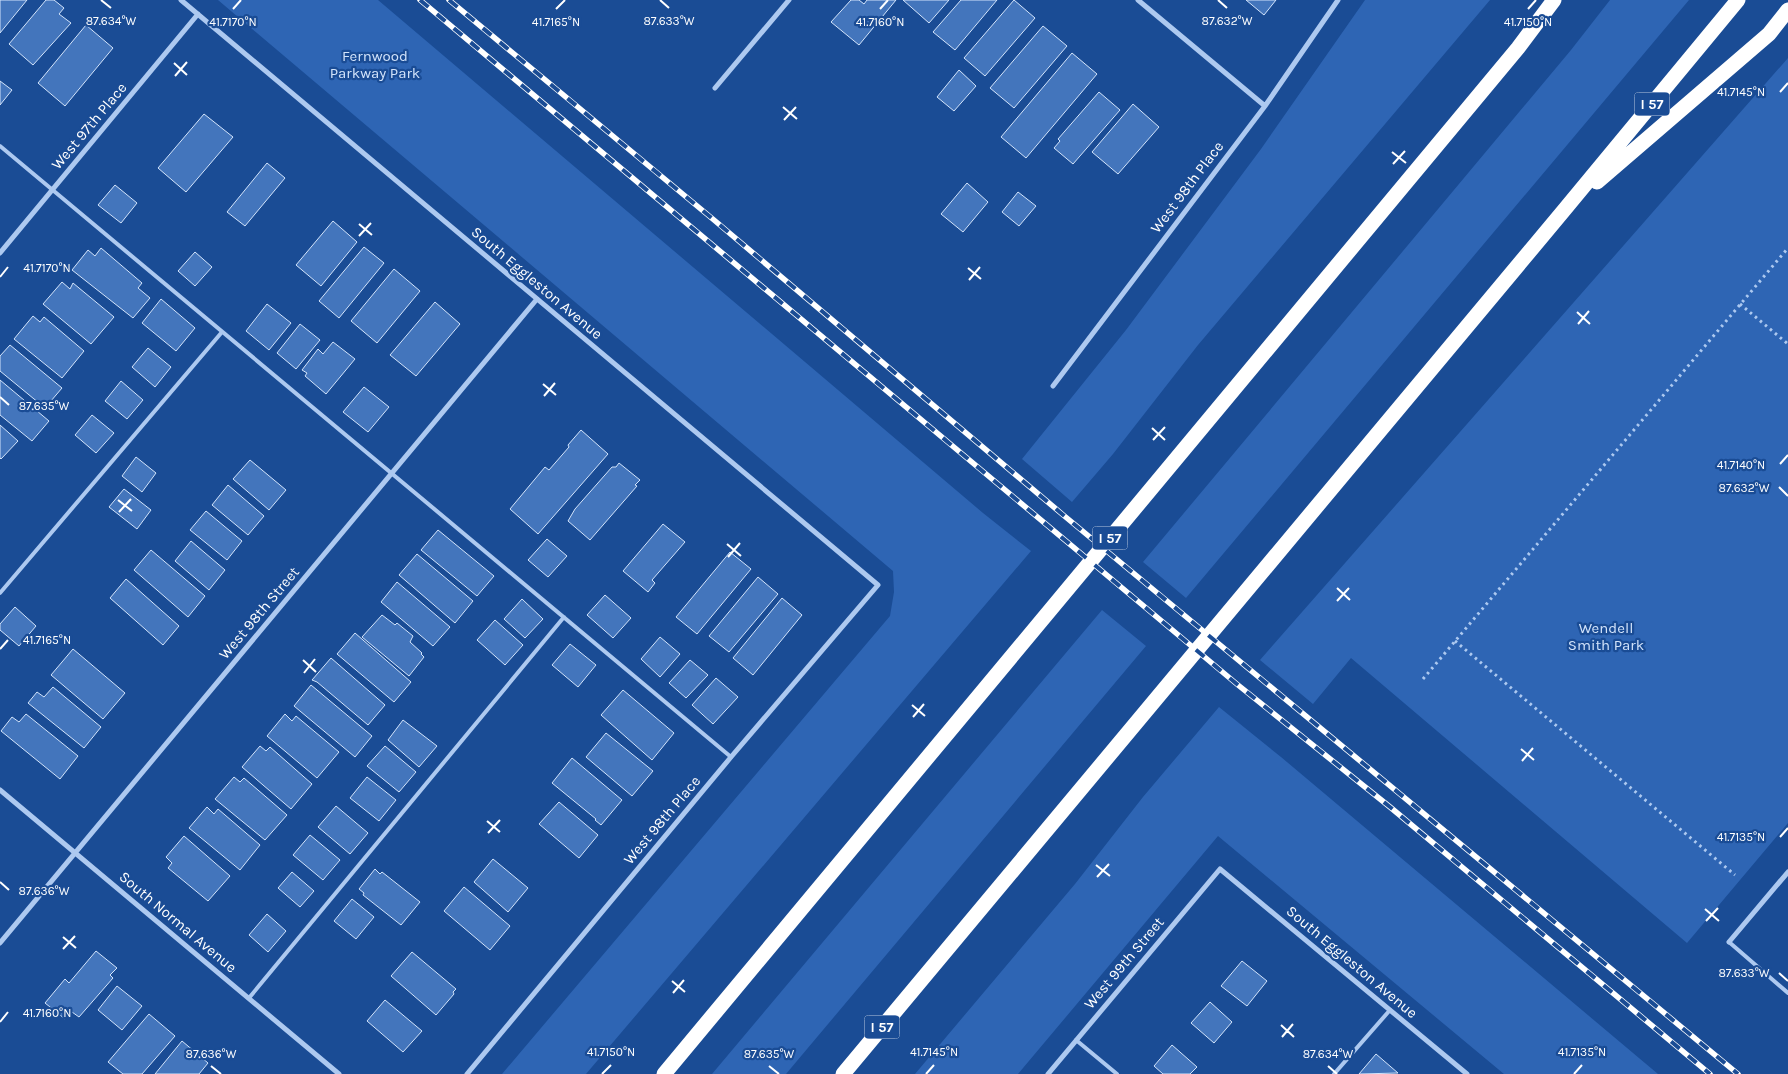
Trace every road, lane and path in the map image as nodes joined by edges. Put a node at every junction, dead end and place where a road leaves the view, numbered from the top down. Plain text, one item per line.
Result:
1 (181, 0) edge
2 (789, 0) edge
3 (1138, 0) edge
4 (1338, 0) edge
5 (1554, 0) edge
6 (1738, 0) edge
7 (1788, 10) edge
8 (198, 14) junction
9 (715, 88) dead end
10 (1265, 106) junction
11 (0, 146) edge
12 (52, 190) junction
13 (1565, 209) junction
14 (1788, 248) edge
15 (0, 253) edge
16 (537, 299) junction
17 (1740, 304) junction
18 (222, 332) junction
19 (1788, 344) edge
20 (1053, 386) dead end
21 (392, 474) junction
22 (878, 585) joint
23 (0, 593) edge
24 (564, 618) junction
25 (1456, 641) junction
26 (1423, 679) dead end
27 (731, 757) junction
28 (0, 790) edge
29 (75, 853) junction
30 (1220, 869) joint
31 (1788, 872) edge
32 (1735, 875) dead end
33 (1729, 942) joint
34 (0, 943) edge
35 (1788, 993) edge
36 (249, 998) junction
37 (1390, 1010) junction
38 (1076, 1040) junction
39 (339, 1074) edge
40 (467, 1074) edge
41 (664, 1074) edge
42 (843, 1074) edge
43 (1048, 1074) edge
44 (1117, 1074) edge
45 (1334, 1074) edge
46 (1467, 1074) edge

1 - 8 street, South Eggleston Avenue
2 - 9 street
3 - 10 street
4 - 10 street, West 98th Place
5 - 41 highway, I 57
6 - 13 highway, I 57
7 - 13 highway
8 - 12 street, West 97th Place
8 - 16 street, South Eggleston Avenue
10 - 20 street, West 98th Place
11 - 12 lane
12 - 15 street, West 97th Place
12 - 18 lane
13 - 42 highway, I 57
14 - 17 path
16 - 21 street, West 98th Street
16 - 22 street, South Eggleston Avenue
17 - 19 path
17 - 25 path
18 - 21 lane
18 - 23 lane
21 - 24 lane
21 - 29 street, West 98th Street
22 - 27 street, West 98th Place
24 - 27 lane
24 - 36 lane
25 - 26 path
25 - 32 path
27 - 40 street, West 98th Place
28 - 29 street, South Normal Avenue
29 - 34 street, West 98th Street
29 - 36 street, South Normal Avenue
30 - 37 street, South Eggleston Avenue
30 - 38 street, West 99th Street
31 - 33 street
33 - 35 lane
36 - 39 street, South Normal Avenue
37 - 45 lane
37 - 46 street, South Eggleston Avenue
38 - 43 street, West 99th Street
38 - 44 lane

